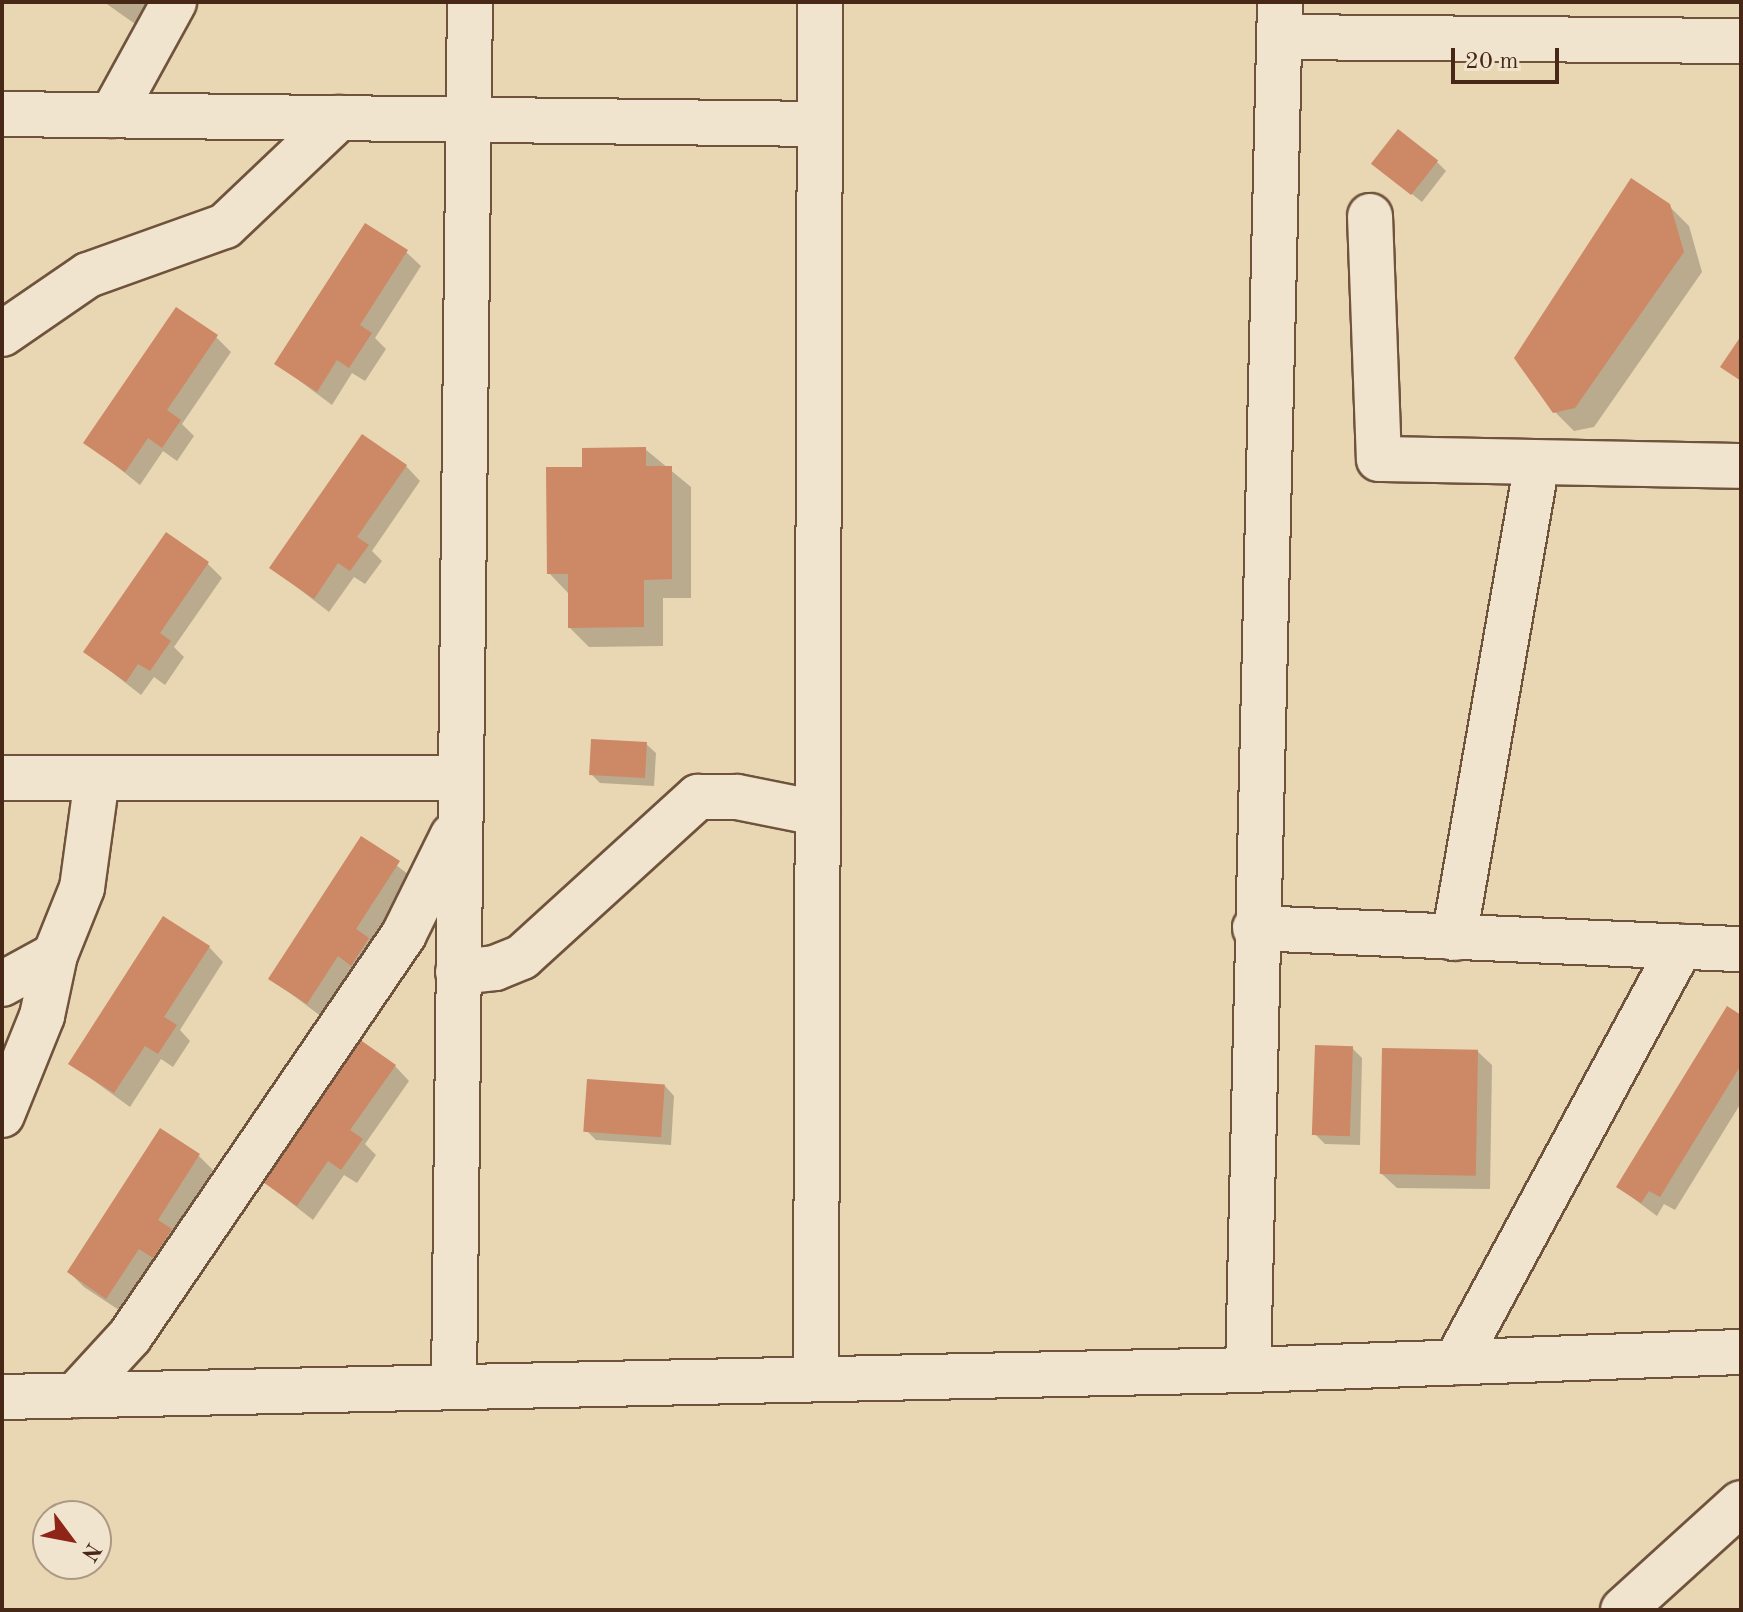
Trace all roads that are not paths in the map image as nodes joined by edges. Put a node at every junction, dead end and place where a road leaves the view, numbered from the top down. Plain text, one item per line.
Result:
1 (174, 2) edge
2 (470, 2) edge
3 (820, 2) edge
4 (1280, 20) edge
5 (1642, 21) edge
6 (1741, 41) edge
7 (2, 114) edge
8 (112, 115) junction
9 (339, 118) junction
10 (469, 119) junction
11 (817, 124) junction
12 (1370, 216) dead end
13 (2, 334) edge
14 (1537, 464) junction
15 (1741, 466) edge
16 (2, 778) edge
17 (97, 778) junction
18 (460, 798) junction
19 (817, 813) junction
20 (1255, 928) junction
21 (1454, 938) junction
22 (1680, 947) junction
23 (1741, 949) edge
24 (55, 955) junction
25 (458, 972) junction
26 (2, 984) edge
27 (2, 1115) edge
28 (1741, 1352) edge
29 (1456, 1362) junction
30 (1248, 1370) junction
31 (816, 1378) junction
32 (454, 1386) junction
33 (76, 1395) junction
34 (2, 1397) edge
35 (1741, 1503) edge
36 (1623, 1610) edge

1 - 8 street
2 - 10 street
3 - 11 street
4 - 5 street
4 - 20 street
5 - 6 street
7 - 8 street
8 - 9 street
9 - 10 street
9 - 13 street
10 - 11 street
10 - 18 street
11 - 19 street
12 - 14 street
14 - 15 street
14 - 21 street
16 - 17 street
17 - 18 street
17 - 24 street
18 - 25 street
18 - 33 street
19 - 25 street
19 - 31 street
20 - 21 street
20 - 30 street
21 - 22 street
22 - 23 street
22 - 29 street
24 - 26 street
24 - 27 street
25 - 32 street
28 - 29 street
29 - 30 street
30 - 31 street
31 - 32 street
32 - 33 street
33 - 34 street
35 - 36 street

